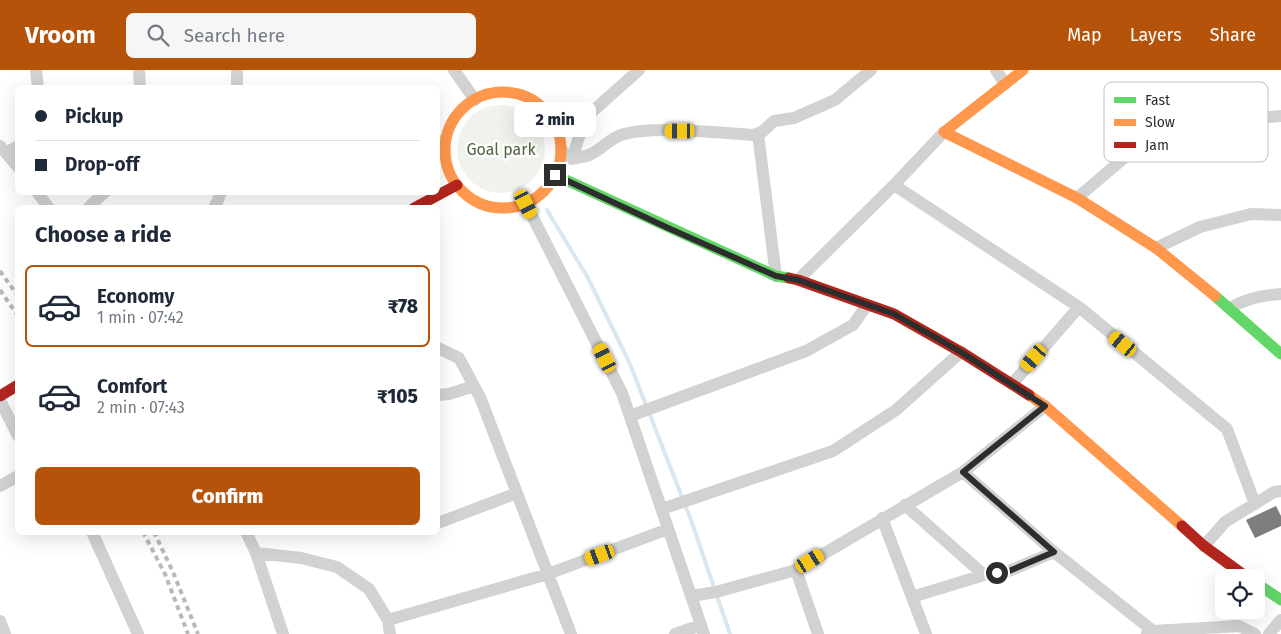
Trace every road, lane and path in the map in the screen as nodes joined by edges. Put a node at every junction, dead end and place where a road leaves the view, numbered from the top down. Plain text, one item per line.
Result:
1 (36, 70) edge
2 (139, 70) edge
3 (237, 70) edge
4 (454, 70) edge
5 (639, 70) edge
6 (871, 70) edge
7 (996, 70) edge
8 (1023, 70) edge
9 (1006, 84) junction
10 (38, 85) edge
11 (140, 85) edge
12 (237, 85) edge
13 (475, 100) junction
14 (1281, 116) edge
15 (1268, 117) edge
16 (944, 132) junction
17 (758, 134) junction
18 (441, 141) edge
19 (3, 149) edge
20 (560, 150) junction
21 (572, 159) junction
22 (1119, 162) edge
23 (15, 163) edge
24 (555, 175) junction
25 (456, 185) junction
26 (894, 185) junction
27 (440, 194) edge
28 (102, 195) edge
29 (438, 195) edge
30 (1077, 198) junction
31 (526, 204) junction
32 (91, 205) edge
33 (419, 205) edge
34 (1281, 215) edge
35 (1156, 248) junction
36 (776, 276) junction
37 (798, 280) junction
38 (1281, 294) edge
39 (867, 305) junction
40 (1079, 307) junction
41 (1230, 308) junction
42 (440, 349) edge
43 (961, 352) junction
44 (1281, 354) edge
45 (1012, 384) junction
46 (474, 386) junction
47 (15, 387) edge
48 (440, 395) edge
49 (0, 396) edge
50 (0, 400) edge
51 (1045, 406) junction
52 (630, 416) junction
53 (15, 430) edge
54 (963, 472) junction
55 (15, 478) edge
56 (0, 486) edge
57 (1281, 491) edge
58 (517, 493) junction
59 (905, 504) junction
60 (1255, 504) junction
61 (662, 509) junction
62 (882, 518) junction
63 (440, 522) edge
64 (668, 529) junction
65 (93, 535) edge
66 (247, 535) edge
67 (1204, 546) junction
68 (1054, 552) junction
69 (256, 553) junction
70 (1236, 569) edge
71 (796, 570) junction
72 (548, 574) junction
73 (984, 575) junction
74 (1265, 589) edge
75 (691, 596) junction
76 (912, 597) junction
77 (1281, 600) edge
78 (388, 620) junction
79 (1281, 620) edge
80 (0, 621) edge
81 (702, 630) edge
82 (1150, 633) edge
83 (5, 634) edge
84 (138, 634) edge
85 (283, 634) edge
86 (390, 634) edge
87 (571, 634) edge
88 (675, 634) edge
89 (818, 634) edge
90 (926, 634) edge
91 (1255, 634) edge
92 (1269, 634) edge

1 - 10 street
2 - 11 street
3 - 12 street
4 - 13 street
5 - 21 street
6 - 17 street
7 - 9 street
8 - 9 street
9 - 16 street
13 - 18 street
13 - 20 street
14 - 15 street
16 - 26 street
16 - 30 street
17 - 21 street
17 - 36 street
18 - 25 street
19 - 23 street
20 - 21 street
20 - 24 street
22 - 30 street
24 - 31 street
24 - 36 street
25 - 27 street
25 - 31 street
26 - 37 street
26 - 40 street
28 - 32 street
29 - 33 street
30 - 35 street
31 - 52 street
34 - 35 street
35 - 41 street
36 - 37 street
37 - 39 street
38 - 41 street
39 - 43 street
39 - 52 street
40 - 45 street
40 - 60 street
41 - 44 street
42 - 46 street
43 - 45 street
43 - 61 street
45 - 51 street
46 - 48 street
46 - 58 street
47 - 49 street
50 - 53 street
51 - 54 street
51 - 67 street
52 - 61 street
54 - 59 street
54 - 68 street
55 - 56 street
57 - 60 street
58 - 63 street
58 - 72 street
59 - 62 street
59 - 73 street
60 - 67 street
61 - 64 street
62 - 71 street
62 - 76 street
64 - 72 street
64 - 75 street
65 - 84 street
66 - 69 street
67 - 70 street
68 - 73 street
68 - 82 street
69 - 78 street
69 - 85 street
71 - 75 street
71 - 89 street
72 - 78 street
72 - 87 street
73 - 76 street
74 - 77 street
75 - 81 street
76 - 90 street
78 - 86 street
79 - 92 street
80 - 83 street
81 - 88 street
82 - 91 street

